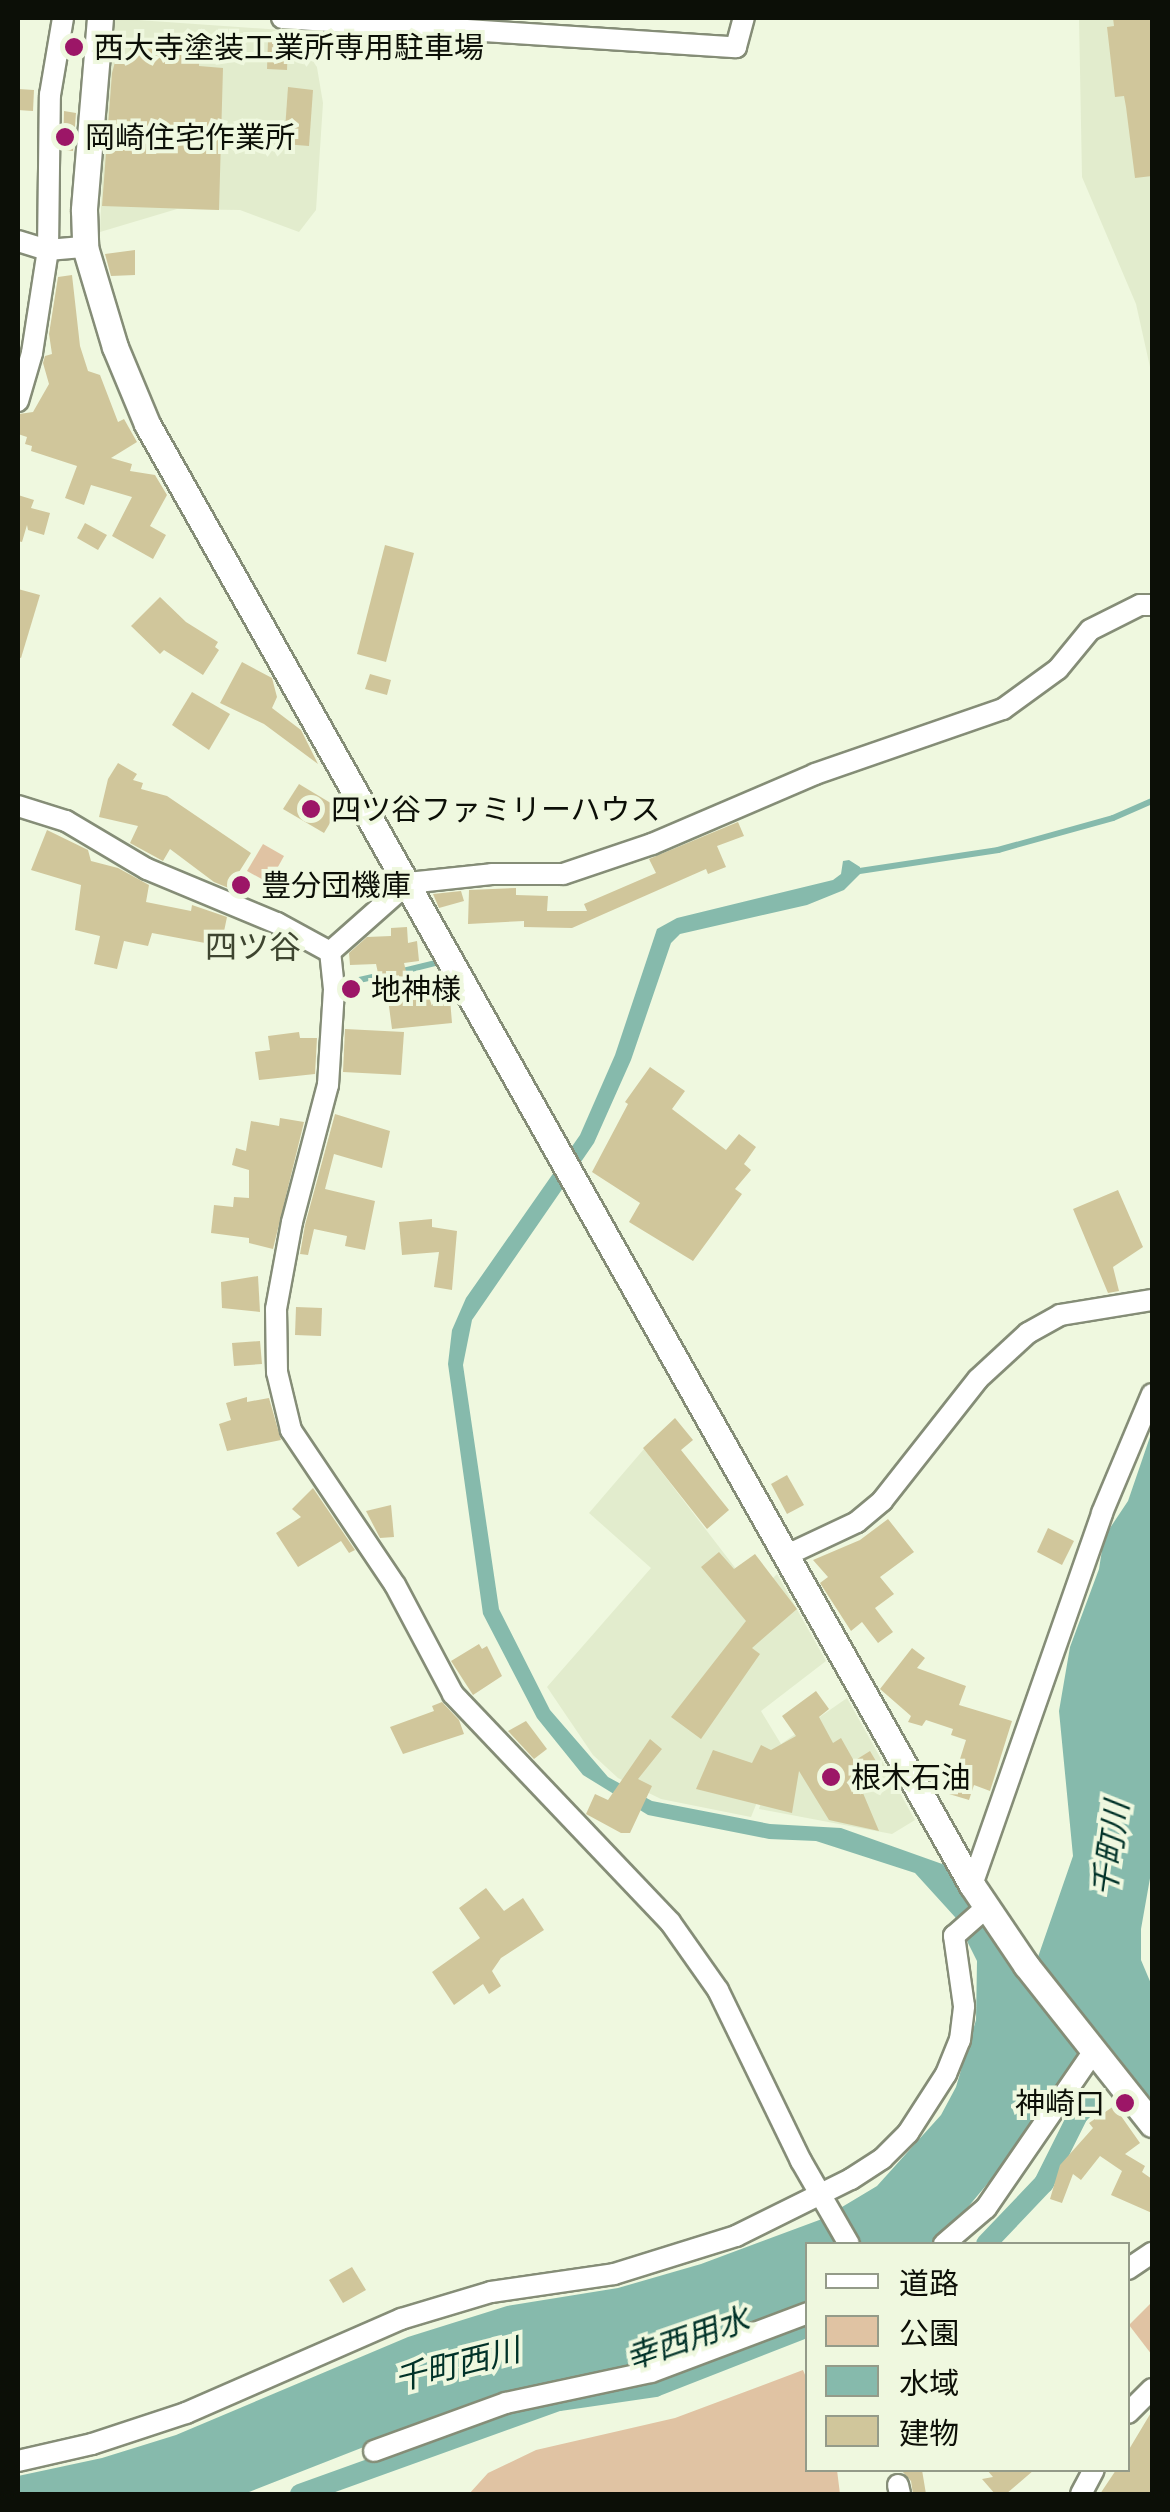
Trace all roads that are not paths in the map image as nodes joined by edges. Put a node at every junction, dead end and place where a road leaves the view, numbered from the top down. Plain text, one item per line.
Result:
1 (62, 18) edge
2 (100, 18) edge
3 (282, 18) edge
4 (744, 18) edge
5 (18, 241) edge
6 (85, 247) junction
7 (48, 250) junction
8 (18, 401) edge
9 (1152, 605) edge
10 (18, 806) edge
11 (408, 883) junction
12 (330, 952) junction
13 (1152, 1300) edge
14 (1152, 1394) edge
15 (788, 1556) junction
16 (980, 1901) junction
17 (1090, 2046) junction
18 (1152, 2124) edge
19 (821, 2198) junction
20 (848, 2242) edge
21 (946, 2242) edge
22 (1152, 2253) edge
23 (1130, 2268) edge
24 (805, 2314) edge
25 (1152, 2389) edge
26 (1130, 2411) edge
27 (374, 2451) dead end
28 (18, 2461) edge
29 (1093, 2472) edge
30 (1080, 2494) edge

1 - 7 street
2 - 6 street
3 - 4 street
5 - 7 street
6 - 7 street
6 - 11 street
7 - 8 street
9 - 11 street
10 - 12 street
11 - 12 street
11 - 15 street
12 - 19 street
13 - 15 street
14 - 16 street
15 - 16 street
16 - 17 street
16 - 19 street
17 - 18 street
17 - 21 street
19 - 20 street
19 - 28 street
22 - 23 street
24 - 27 street
25 - 26 street
29 - 30 street

